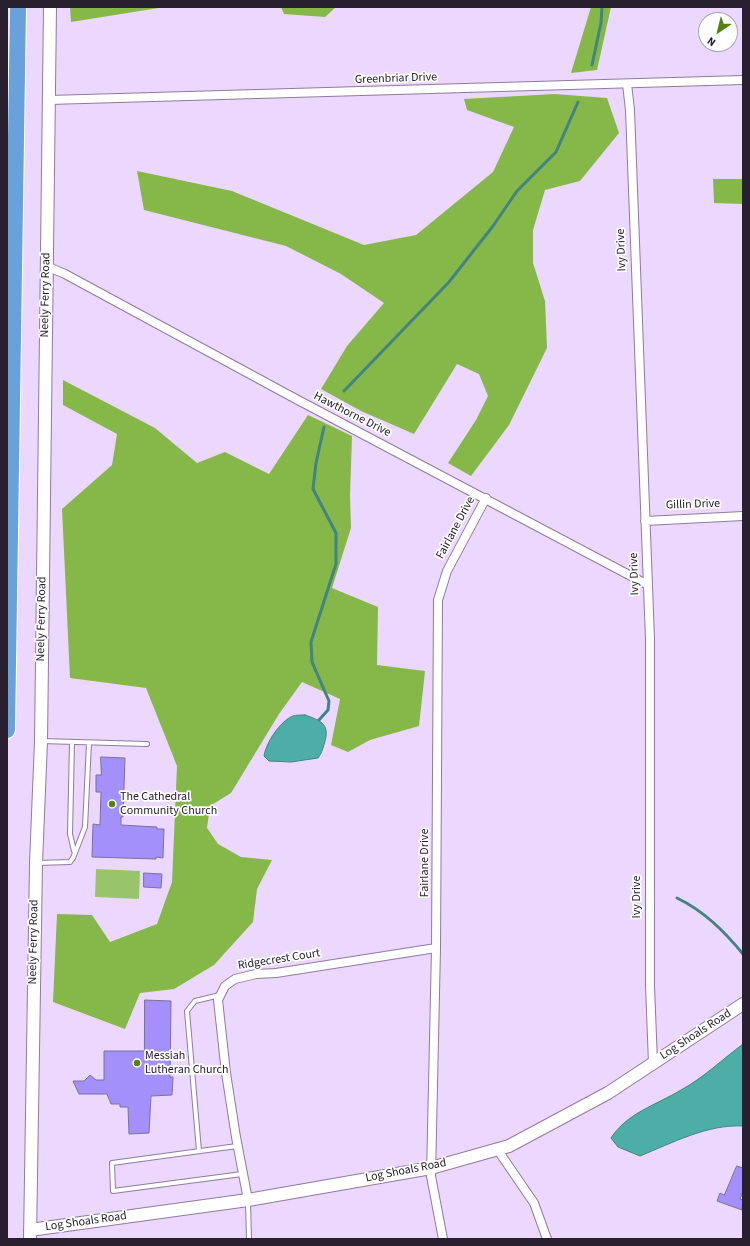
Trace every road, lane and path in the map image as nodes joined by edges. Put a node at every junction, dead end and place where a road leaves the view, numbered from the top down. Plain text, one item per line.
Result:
1 (18, 7) edge
2 (50, 7) edge
3 (743, 80) edge
4 (627, 84) junction
5 (49, 100) junction
6 (46, 266) junction
7 (486, 498) junction
8 (743, 516) edge
9 (645, 521) junction
10 (648, 585) junction
11 (7, 730) edge
12 (41, 741) junction
13 (72, 742) junction
14 (89, 743) junction
15 (147, 744) dead end
16 (74, 852) junction
17 (36, 863) junction
18 (436, 948) junction
19 (220, 995) junction
20 (743, 1004) edge
21 (653, 1063) junction
22 (237, 1146) junction
23 (497, 1150) junction
24 (199, 1151) junction
25 (431, 1168) junction
26 (242, 1174) junction
27 (248, 1200) junction
28 (30, 1234) edge
29 (249, 1239) edge
30 (443, 1239) edge
31 (547, 1239) edge

1 - 11 highway
2 - 5 street, Neely Ferry Road
3 - 4 street, Greenbriar Drive
4 - 5 street, Greenbriar Drive
4 - 9 street, Ivy Drive
5 - 6 street, Neely Ferry Road
6 - 7 street, Hawthorne Drive
6 - 12 street, Neely Ferry Road
7 - 10 street, Hawthorne Drive
7 - 18 street, Fairlane Drive
8 - 9 street, Gillin Drive
9 - 10 street, Ivy Drive
10 - 21 street, Ivy Drive
12 - 13 lane
12 - 17 street, Neely Ferry Road
13 - 14 lane
13 - 16 lane
14 - 15 lane
14 - 16 lane
16 - 17 lane
17 - 28 street, Neely Ferry Road
18 - 19 street, Ridgecrest Court
18 - 25 street, Fairlane Drive
19 - 22 street
19 - 24 lane
20 - 21 street, Log Shoals Road
21 - 23 street, Log Shoals Road
22 - 24 lane
22 - 26 street
23 - 25 street, Log Shoals Road
23 - 31 street
24 - 26 lane
25 - 27 street, Log Shoals Road
25 - 30 street, Fairlane Drive
26 - 27 street
27 - 28 street, Log Shoals Road
27 - 29 lane

